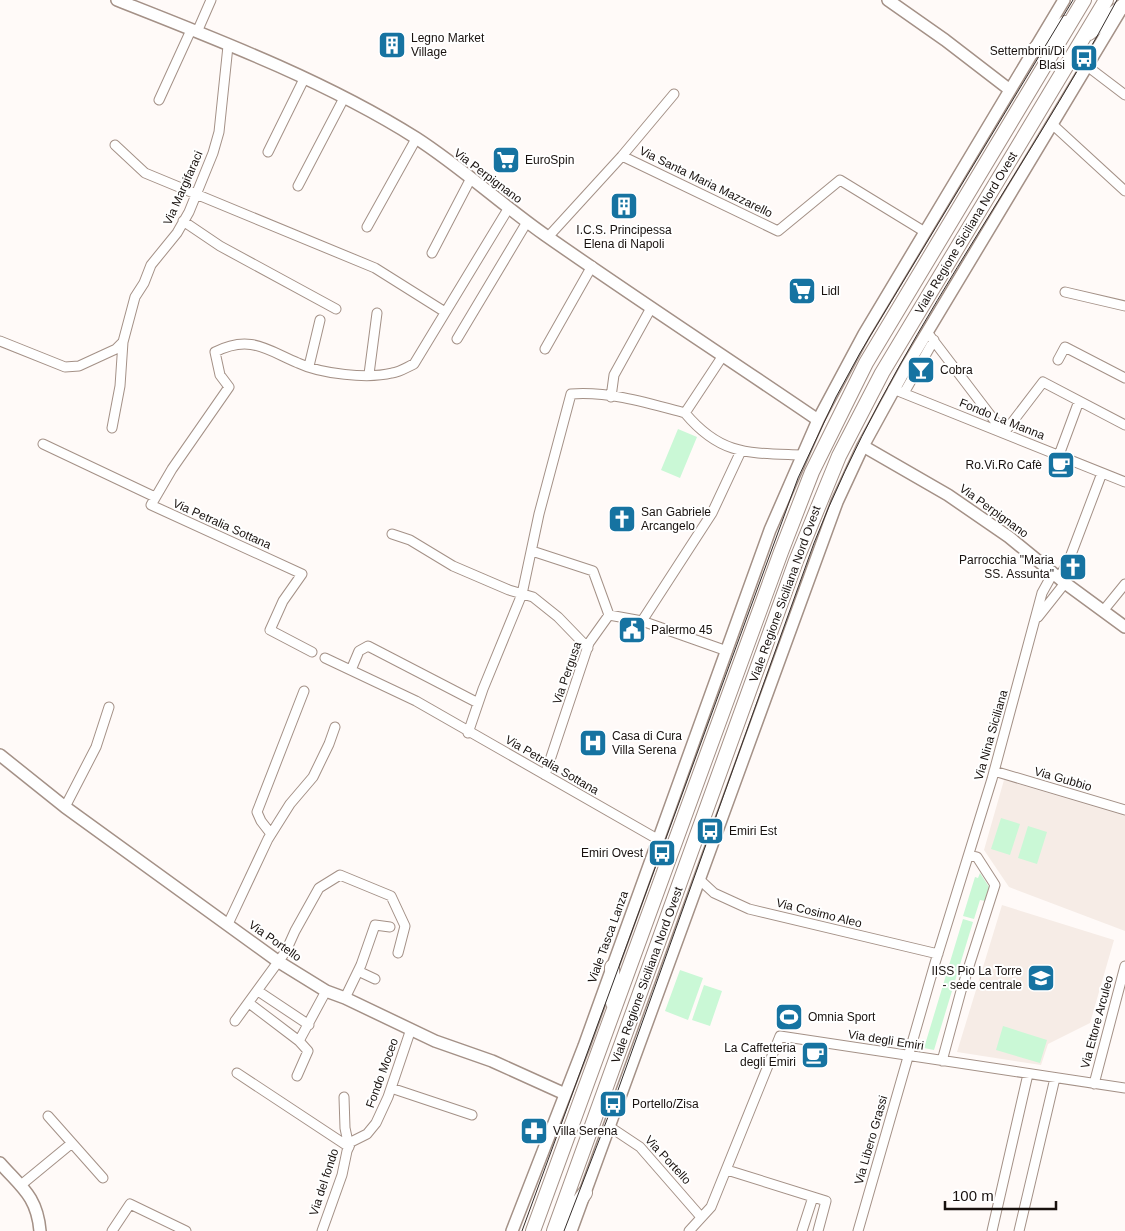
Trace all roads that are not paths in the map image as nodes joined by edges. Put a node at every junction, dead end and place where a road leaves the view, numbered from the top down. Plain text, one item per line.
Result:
1 (116, 0) edge
2 (211, 0) edge
3 (888, 0) edge
4 (1064, 0) edge
5 (1084, 0) edge
6 (1106, 0) edge
7 (1124, 4) edge
8 (1077, 13) junction
9 (194, 31) junction
10 (1084, 36) junction
11 (228, 46) junction
12 (1032, 52) junction
13 (1087, 66) junction
14 (304, 79) junction
15 (1010, 90) junction
16 (674, 94) dead end
17 (1125, 95) edge
18 (344, 98) junction
19 (159, 100) dead end
20 (1052, 124) junction
21 (416, 138) junction
22 (115, 145) dead end
23 (268, 152) dead end
24 (622, 156) junction
25 (470, 180) junction
26 (298, 186) dead end
27 (1125, 191) edge
28 (196, 194) junction
29 (508, 209) junction
30 (183, 221) junction
31 (527, 222) junction
32 (367, 227) dead end
33 (925, 232) junction
34 (548, 237) junction
35 (432, 254) dead end
36 (592, 266) junction
37 (1065, 292) dead end
38 (1125, 306) edge
39 (336, 308) dead end
40 (651, 308) junction
41 (445, 312) junction
42 (377, 313) dead end
43 (320, 320) dead end
44 (930, 336) junction
45 (457, 339) dead end
46 (0, 341) edge
47 (123, 342) junction
48 (545, 349) dead end
49 (722, 357) junction
50 (1058, 360) dead end
51 (309, 366) junction
52 (369, 374) junction
53 (1125, 378) edge
54 (899, 391) junction
55 (611, 396) junction
56 (1079, 401) junction
57 (685, 413) junction
58 (818, 420) junction
59 (1125, 425) edge
60 (112, 428) dead end
61 (1004, 433) junction
62 (43, 444) dead end
63 (864, 446) junction
64 (741, 451) junction
65 (801, 456) junction
66 (1058, 456) junction
67 (1102, 473) junction
68 (1125, 482) edge
69 (155, 497) junction
70 (392, 534) dead end
71 (532, 551) junction
72 (1059, 578) junction
73 (1125, 584) edge
74 (522, 594) junction
75 (1103, 611) junction
76 (609, 616) junction
77 (642, 621) junction
78 (1034, 621) junction
79 (1125, 627) edge
80 (588, 648) junction
81 (312, 652) dead end
82 (727, 652) junction
83 (325, 658) dead end
84 (351, 670) junction
85 (304, 691) dead end
86 (478, 703) junction
87 (109, 707) dead end
88 (335, 727) dead end
89 (468, 733) junction
90 (0, 755) edge
91 (994, 771) junction
92 (545, 775) junction
93 (66, 807) junction
94 (1125, 810) edge
95 (271, 834) junction
96 (659, 840) junction
97 (969, 855) junction
98 (700, 880) junction
99 (228, 924) junction
100 (390, 927) dead end
101 (398, 953) dead end
102 (938, 954) junction
103 (279, 962) junction
104 (1125, 966) edge
105 (612, 967) junction
106 (358, 971) junction
107 (375, 979) dead end
108 (258, 990) junction
109 (326, 991) junction
110 (346, 995) junction
111 (249, 1003) junction
112 (614, 1011) junction
113 (235, 1022) dead end
114 (309, 1026) junction
115 (411, 1029) junction
116 (299, 1041) junction
117 (908, 1056) junction
118 (942, 1061) junction
119 (237, 1073) dead end
120 (1028, 1074) junction
121 (297, 1076) dead end
122 (1055, 1078) junction
123 (1094, 1084) junction
124 (391, 1088) junction
125 (1125, 1088) edge
126 (565, 1094) junction
127 (344, 1097) dead end
128 (472, 1115) dead end
129 (48, 1116) dead end
130 (610, 1127) junction
131 (72, 1143) junction
132 (350, 1144) junction
133 (0, 1162) edge
134 (727, 1170) junction
135 (103, 1178) dead end
136 (21, 1185) junction
137 (585, 1193) junction
138 (813, 1196) junction
139 (702, 1217) junction
140 (40, 1231) edge
141 (112, 1231) edge
142 (186, 1231) edge
143 (322, 1231) edge
144 (512, 1231) edge
145 (533, 1231) edge
146 (554, 1231) edge
147 (558, 1231) edge
148 (571, 1231) edge
149 (689, 1231) edge
150 (802, 1231) edge
151 (818, 1231) edge
152 (858, 1231) edge
153 (992, 1231) edge
154 (1019, 1231) edge

1 - 9 street, Via Perpignano
2 - 9 street
3 - 15 street
4 - 12 street
5 - 8 main road, Viale Regione Siciliana Nord Ovest
6 - 10 main road, Viale Regione Siciliana Nord Ovest
7 - 10 main road
7 - 13 street, Viale Regione Siciliana Nord Ovest
8 - 12 main road
8 - 112 main road, Viale Regione Siciliana Nord Ovest
9 - 11 street, Via Perpignano
9 - 19 street
10 - 146 main road, Viale Regione Siciliana Nord Ovest
11 - 14 street, Via Perpignano
11 - 28 street, Via Margifaraci
12 - 15 street
13 - 17 street
13 - 20 street, Viale Regione Siciliana Nord Ovest
14 - 18 street, Via Perpignano
14 - 23 street
15 - 33 street
16 - 24 street
18 - 21 street, Via Perpignano
18 - 26 street
20 - 27 street
20 - 44 street, Viale Regione Siciliana Nord Ovest
21 - 25 street, Via Perpignano
21 - 32 street
22 - 28 street
24 - 33 street, Via Santa Maria Mazzarello
24 - 34 street
25 - 29 street, Via Perpignano
25 - 35 street
28 - 30 street, Via Margifaraci
28 - 41 street
29 - 31 street, Via Perpignano
29 - 41 street
30 - 39 street
30 - 47 street, Via Margifaraci
31 - 34 street, Via Perpignano
31 - 45 street
33 - 58 street
34 - 36 street, Via Perpignano
36 - 40 street, Via Perpignano
36 - 48 street
37 - 38 street
40 - 49 street, Via Perpignano
40 - 55 street
41 - 52 street
42 - 52 street
43 - 51 street
44 - 54 street, Viale Regione Siciliana Nord Ovest
44 - 61 street
46 - 47 street
47 - 60 street, Via Margifaraci
49 - 57 street
49 - 58 street, Via Perpignano
50 - 53 street
51 - 52 street
51 - 69 street
54 - 61 street, Fondo La Manna
54 - 63 street, Viale Regione Siciliana Nord Ovest
55 - 57 street
55 - 71 street
56 - 59 street
56 - 61 street
56 - 66 street
57 - 64 street
58 - 65 street
61 - 66 street, Fondo La Manna
62 - 69 street, Via Petralia Sottana
63 - 72 street, Via Perpignano
63 - 98 street, Viale Regione Siciliana Nord Ovest
64 - 65 street
64 - 77 street
65 - 82 street
66 - 67 street, Fondo La Manna
67 - 68 street, Fondo La Manna
67 - 72 street
69 - 81 street, Via Petralia Sottana
70 - 74 street
71 - 74 street
71 - 76 street
72 - 75 street, Via Perpignano
72 - 78 street, Via Nina Siciliana
72 - 78 street, Via Nina Siciliana
73 - 75 street
74 - 80 street
74 - 86 street
75 - 79 street, Via Perpignano
76 - 77 street
76 - 80 street, Via Pergusa
77 - 82 street
78 - 91 street, Via Nina Siciliana
80 - 92 street, Via Pergusa
82 - 96 street, Viale Tasca Lanza
83 - 84 street, Via Petralia Sottana
84 - 86 street
84 - 89 street, Via Petralia Sottana
85 - 95 street
86 - 89 street
87 - 93 street
88 - 95 street
89 - 92 street, Via Petralia Sottana
90 - 93 street, Via Portello
91 - 94 street, Via Gubbio
91 - 97 street, Via Nina Siciliana
92 - 96 street, Via Petralia Sottana
93 - 99 street, Via Portello
95 - 99 street
96 - 105 street, Viale Tasca Lanza
97 - 102 street, Via Nina Siciliana
97 - 118 street
98 - 102 street, Via Cosimo Aleo
98 - 130 street, Viale Regione Siciliana Nord Ovest
99 - 103 street, Via Portello
100 - 106 street
101 - 103 street
102 - 117 street, Via Nina Siciliana
103 - 108 street
103 - 109 street, Via Portello
104 - 123 street, Via Ettore Arculeo
105 - 112 main road
105 - 126 street, Viale Tasca Lanza
106 - 107 street
106 - 110 street
108 - 111 street
108 - 114 street
109 - 110 street, Via Portello
109 - 114 street
110 - 115 street, Via Portello
111 - 113 street
111 - 116 street
112 - 145 main road, Viale Regione Siciliana Nord Ovest
114 - 116 street
115 - 124 street, Fondo Moceo
115 - 126 street, Via Portello
116 - 121 street
117 - 118 street, Via degli Emiri
117 - 134 street, Via degli Emiri
117 - 152 street, Via Libero Grassi
118 - 120 street, Via degli Emiri
119 - 132 street
120 - 122 street, Via degli Emiri
120 - 153 street
122 - 123 street, Via degli Emiri
122 - 154 street
123 - 125 street, Via degli Emiri
124 - 128 street
124 - 132 street, Fondo Moceo
126 - 144 street, Viale Tasca Lanza
127 - 132 street
129 - 131 street
130 - 137 street, Viale Regione Siciliana Nord Ovest
130 - 139 street, Via Portello
131 - 135 street
131 - 136 street
132 - 143 street, Via del fondo
133 - 136 street
134 - 138 street
134 - 139 street, Via degli Emiri
136 - 140 street
137 - 147 main road
137 - 148 street, Viale Regione Siciliana Nord Ovest
138 - 150 street
138 - 151 street
139 - 149 street, Via degli Emiri
141 - 142 street

